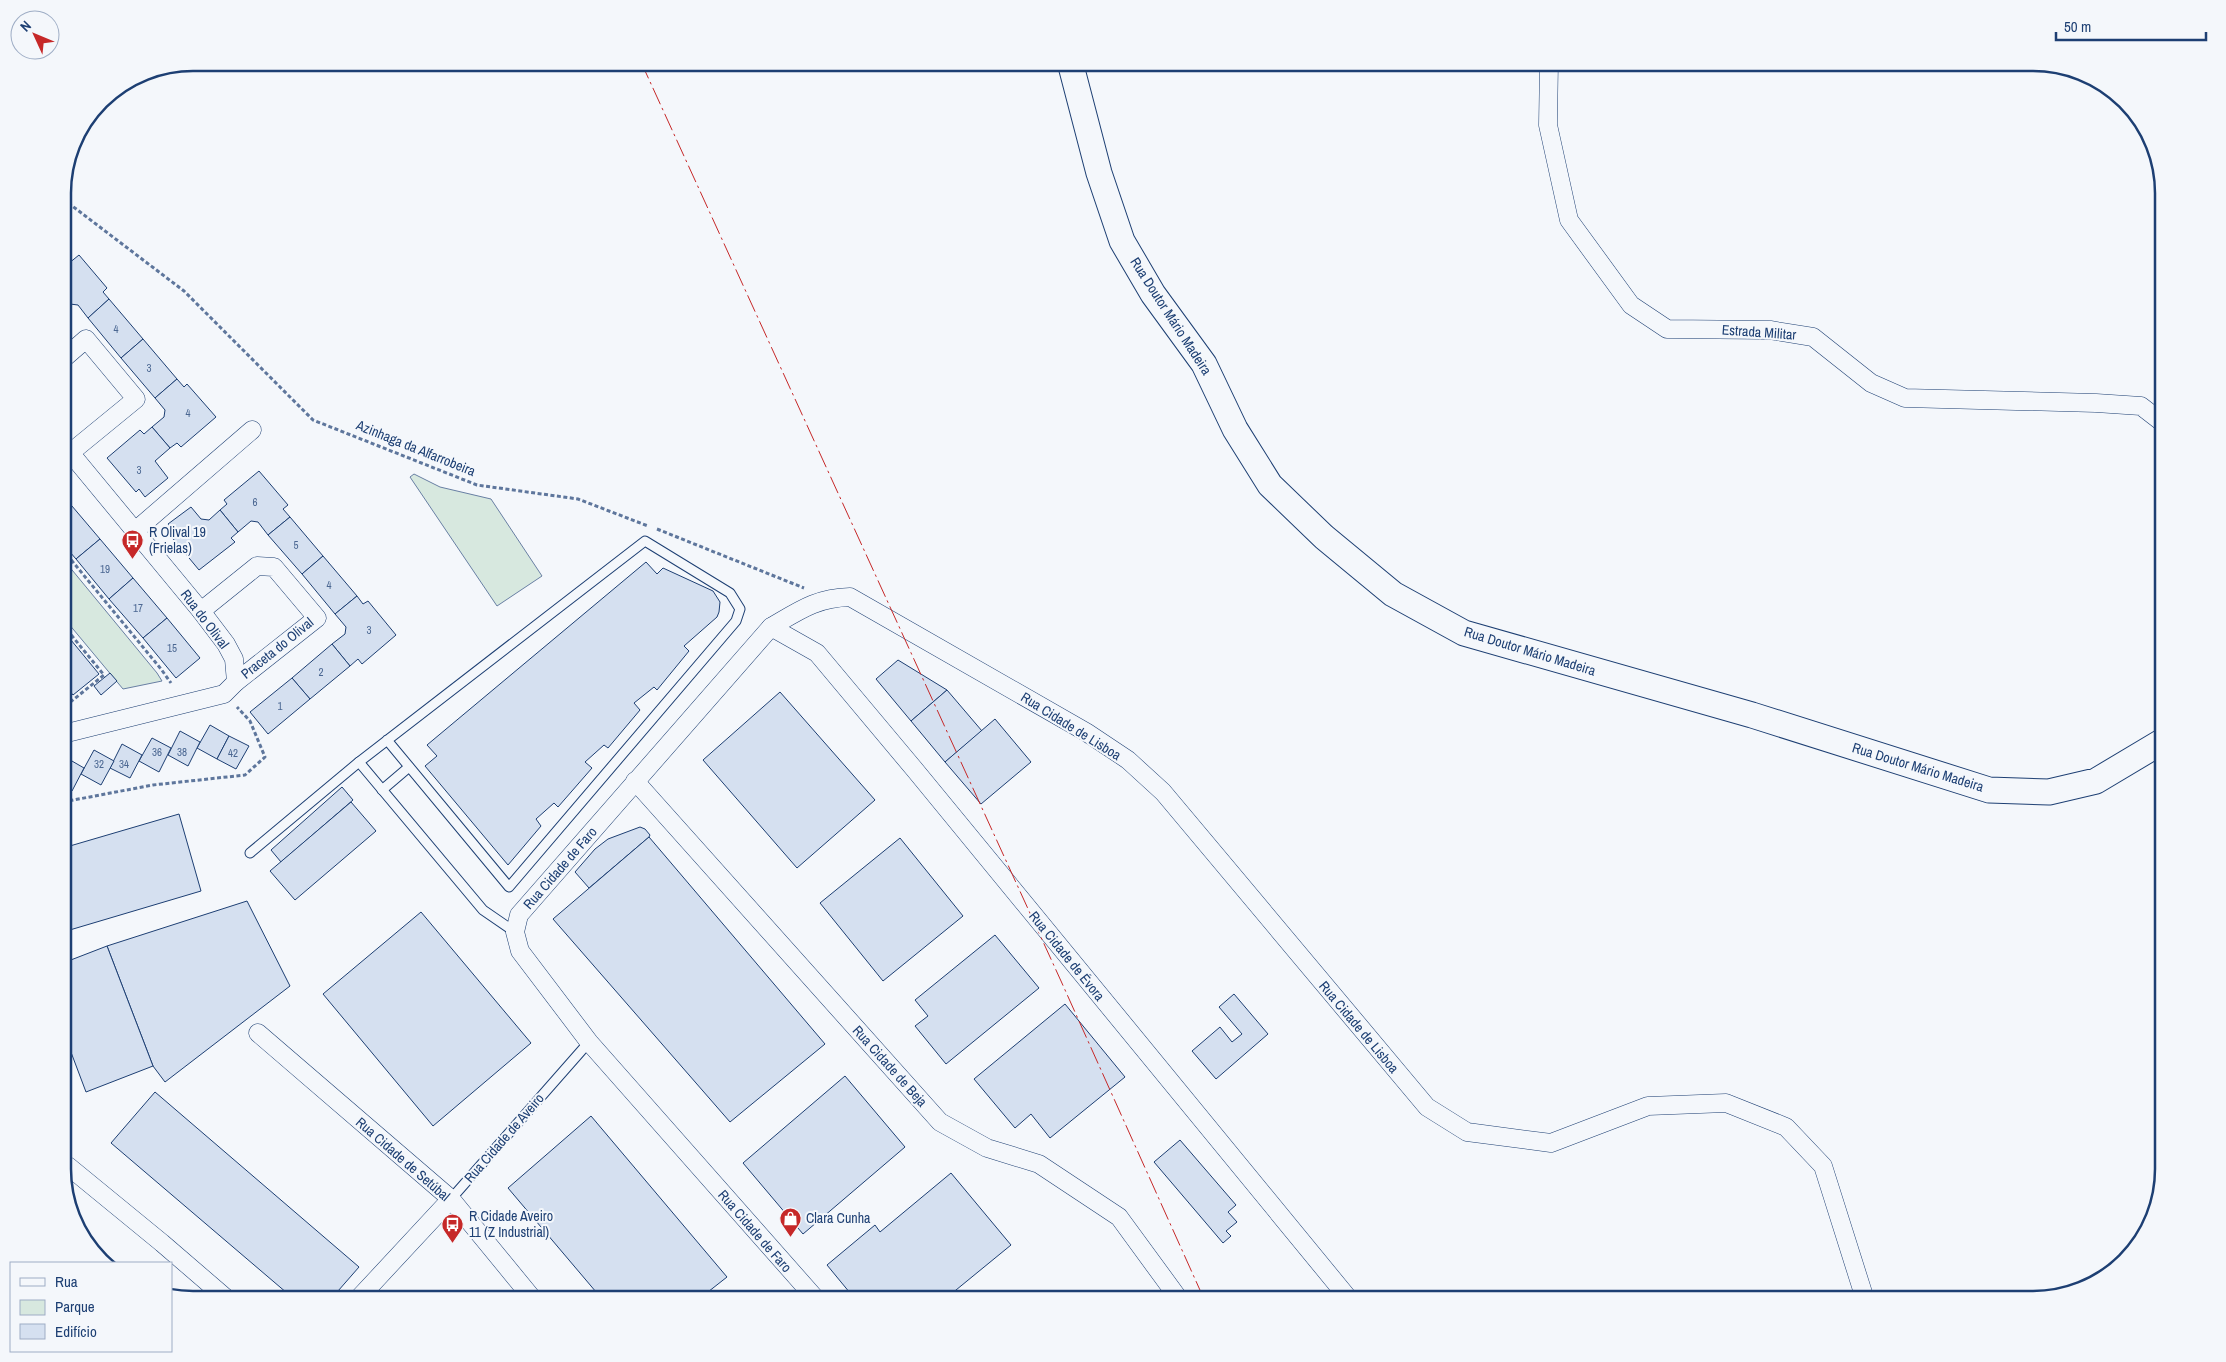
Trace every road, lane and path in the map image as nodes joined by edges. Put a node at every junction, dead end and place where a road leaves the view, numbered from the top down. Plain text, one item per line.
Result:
1 (1072, 71) edge
2 (1549, 71) edge
3 (72, 206) edge
4 (72, 351) edge
5 (2154, 416) edge
6 (252, 430) dead end
7 (72, 444) edge
8 (72, 455) edge
9 (135, 531) junction
10 (72, 561) edge
11 (850, 597) joint
12 (828, 598) junction
13 (201, 611) junction
14 (771, 627) junction
15 (72, 635) edge
16 (171, 683) dead end
17 (230, 688) junction
18 (72, 701) edge
19 (72, 728) edge
20 (387, 740) junction
21 (2155, 746) edge
22 (359, 762) junction
23 (410, 767) junction
24 (636, 781) junction
25 (382, 790) junction
26 (72, 800) edge
27 (250, 853) dead end
28 (516, 932) junction
29 (258, 1033) dead end
30 (589, 1042) junction
31 (72, 1169) edge
32 (451, 1199) junction
33 (217, 1291) edge
34 (366, 1291) edge
35 (526, 1291) edge
36 (808, 1291) edge
37 (1172, 1291) edge
38 (1342, 1291) edge
39 (1861, 1291) edge

1 - 21 main road, Rua Doutor Mário Madeira
2 - 5 street, Estrada Militar
3 - 12 path, Azinhaga da Alfarrobeira
4 - 7 street
6 - 9 street
8 - 9 street, Rua do Olival
9 - 13 street, Rua do Olival
10 - 16 path
11 - 12 street, Rua Cidade de Faro
11 - 39 street, Rua Cidade de Lisboa
12 - 14 street, Rua Cidade de Faro
13 - 17 street, Rua do Olival
13 - 17 street, Praceta do Olival
14 - 24 street, Rua Cidade de Faro
14 - 38 street, Rua Cidade de Évora
15 - 18 path
17 - 19 street
17 - 26 path
20 - 22 lane
20 - 23 lane
20 - 23 lane
22 - 25 lane
22 - 27 lane
23 - 25 lane
24 - 28 street, Rua Cidade de Faro
24 - 37 street, Rua Cidade de Beja
25 - 28 lane
28 - 30 street, Rua Cidade de Faro
29 - 32 street, Rua Cidade de Setúbal
30 - 32 lane, Rua Cidade de Aveiro
30 - 36 street, Rua Cidade de Faro
31 - 33 street
32 - 34 street, Rua Cidade de Aveiro
32 - 35 street, Rua Cidade de Setúbal

